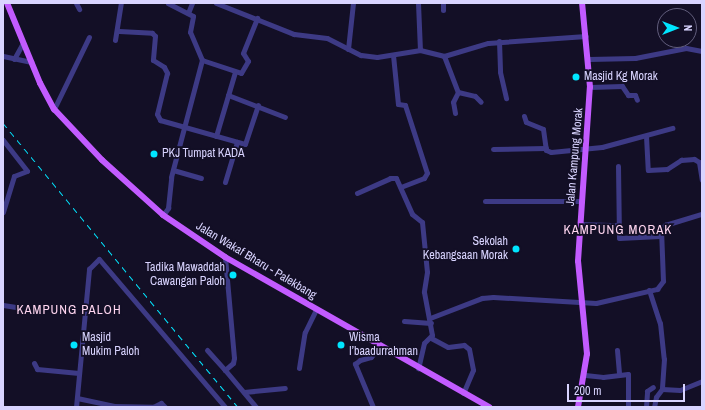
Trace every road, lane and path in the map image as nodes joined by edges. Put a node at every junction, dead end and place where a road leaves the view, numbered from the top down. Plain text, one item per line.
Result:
1 (7, 3) edge
2 (76, 3) edge
3 (121, 3) edge
4 (168, 3) edge
5 (192, 3) edge
6 (216, 3) edge
7 (235, 3) edge
8 (352, 3) edge
9 (418, 3) edge
10 (443, 3) edge
11 (582, 3) edge
12 (79, 9) dead end
13 (234, 9) junction
14 (443, 10) dead end
15 (188, 13) junction
16 (257, 18) junction
17 (119, 31) junction
18 (586, 36) junction
19 (89, 37) dead end
20 (115, 40) dead end
21 (499, 41) junction
22 (23, 43) junction
23 (348, 49) junction
24 (420, 50) junction
25 (702, 51) edge
26 (393, 55) junction
27 (3, 56) edge
28 (444, 56) junction
29 (14, 59) junction
30 (589, 59) junction
31 (202, 60) junction
32 (31, 62) junction
33 (235, 72) junction
34 (590, 87) junction
35 (458, 92) junction
36 (228, 95) junction
37 (506, 98) dead end
38 (637, 100) dead end
39 (481, 102) dead end
40 (258, 105) junction
41 (54, 109) junction
42 (455, 113) dead end
43 (524, 116) dead end
44 (285, 117) dead end
45 (185, 128) junction
46 (672, 128) dead end
47 (216, 136) junction
48 (646, 136) junction
49 (3, 140) edge
50 (237, 142) junction
51 (546, 148) junction
52 (586, 148) junction
53 (493, 149) dead end
54 (618, 166) dead end
55 (173, 170) junction
56 (201, 178) dead end
57 (702, 180) edge
58 (225, 182) dead end
59 (402, 187) junction
60 (357, 193) dead end
61 (485, 201) dead end
62 (582, 201) junction
63 (3, 212) edge
64 (702, 214) edge
65 (163, 215) junction
66 (580, 224) junction
67 (618, 225) junction
68 (660, 236) junction
69 (225, 257) junction
70 (649, 290) junction
71 (582, 302) junction
72 (3, 305) edge
73 (16, 307) dead end
74 (316, 309) junction
75 (430, 320) junction
76 (404, 321) dead end
77 (431, 338) junction
78 (380, 346) junction
79 (207, 350) dead end
80 (617, 350) dead end
81 (34, 363) dead end
82 (299, 368) dead end
83 (418, 368) junction
84 (225, 370) junction
85 (79, 373) junction
86 (584, 374) junction
87 (619, 374) junction
88 (702, 381) edge
89 (653, 387) dead end
90 (285, 388) dead end
91 (662, 389) junction
92 (244, 392) junction
93 (464, 393) junction
94 (77, 398) junction
95 (479, 405) edge
96 (114, 406) edge
97 (76, 407) edge
98 (164, 407) edge
99 (225, 407) edge
100 (256, 407) edge
101 (373, 407) edge
102 (489, 407) edge
103 (578, 407) edge
104 (628, 407) edge
105 (646, 407) edge
106 (654, 407) edge

1 - 22 main road, Jalan Wakaf Bharu - Palekbang
2 - 12 street
3 - 17 street
4 - 15 street
5 - 15 street
6 - 13 street
7 - 13 street
8 - 23 street
9 - 24 street
10 - 14 street
11 - 18 main road, Jalan Kampung Morak
13 - 16 street
15 - 31 street
16 - 23 street
16 - 33 street
17 - 20 street
17 - 45 street
18 - 21 street
18 - 30 main road, Jalan Kampung Morak
19 - 41 street
21 - 28 street
21 - 37 street
22 - 29 street
22 - 32 main road, Jalan Wakaf Bharu - Palekbang
23 - 26 street
24 - 26 street
24 - 28 street
25 - 30 street
26 - 59 street
27 - 29 street
28 - 35 street
29 - 32 street
30 - 34 main road, Jalan Kampung Morak
31 - 33 street
31 - 45 street
32 - 41 main road, Jalan Wakaf Bharu - Palekbang
33 - 36 street
34 - 38 street
34 - 52 main road, Jalan Kampung Morak
35 - 39 street
35 - 42 street
36 - 40 street
36 - 47 street
40 - 44 street
40 - 50 street
41 - 65 main road, Jalan Wakaf Bharu - Palekbang
43 - 51 street
45 - 47 street
45 - 55 street
46 - 48 street
47 - 50 street
48 - 52 street
48 - 57 street
49 - 63 street
50 - 58 street
51 - 52 street
51 - 53 street
52 - 62 main road, Jalan Kampung Morak
54 - 67 street
55 - 56 street
55 - 65 street
59 - 60 street
59 - 75 street
61 - 62 street
62 - 66 main road, Jalan Kampung Morak
64 - 68 street
65 - 69 main road, Jalan Wakaf Bharu - Palekbang
66 - 67 street
66 - 71 main road, Jalan Kampung Morak
67 - 68 street
68 - 70 street
69 - 74 main road, Jalan Wakaf Bharu - Palekbang
69 - 84 street
70 - 71 street
70 - 91 street
71 - 75 street
71 - 86 main road, Jalan Kampung Morak
72 - 73 street
74 - 78 main road, Jalan Wakaf Bharu - Palekbang
74 - 82 street
75 - 76 street
75 - 77 street
77 - 83 street
77 - 93 street
78 - 83 main road, Jalan Wakaf Bharu - Palekbang
78 - 101 street
79 - 84 street
80 - 87 street
81 - 85 street
83 - 93 main road, Jalan Wakaf Bharu - Palekbang
84 - 92 street
85 - 94 street
85 - 99 street
86 - 87 street
86 - 103 main road, Jalan Kampung Morak
87 - 104 street
88 - 91 street
89 - 105 street
90 - 92 street
91 - 106 street
92 - 100 street
93 - 95 main road, Jalan Wakaf Bharu - Palekbang
94 - 96 street
94 - 97 street
95 - 102 main road, Jalan Wakaf Bharu - Palekbang
96 - 98 street

